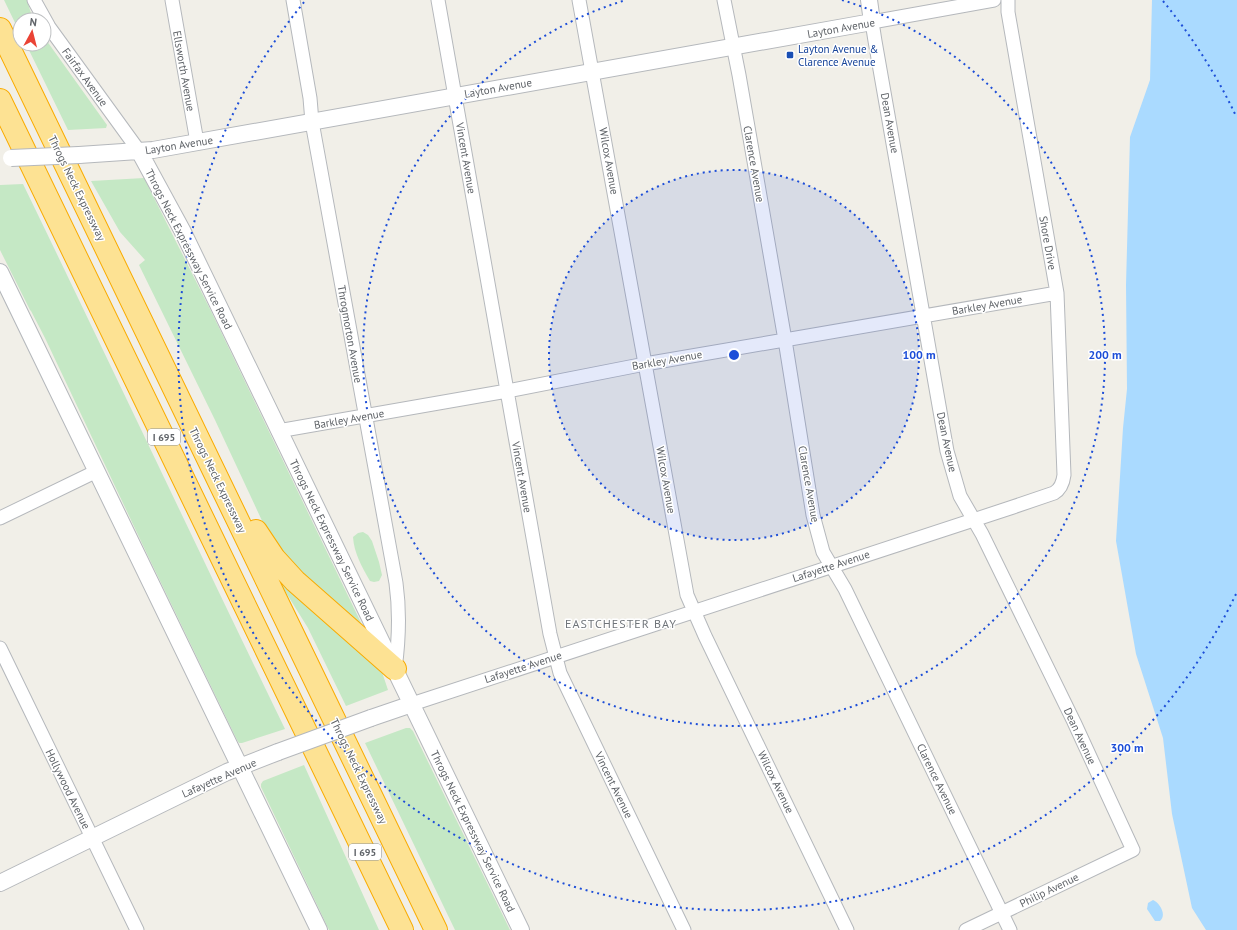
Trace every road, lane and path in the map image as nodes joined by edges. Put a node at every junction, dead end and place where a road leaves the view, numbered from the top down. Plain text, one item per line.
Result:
1 (34, 0) edge
2 (172, 0) edge
3 (293, 0) edge
4 (438, 0) edge
5 (579, 0) edge
6 (724, 0) edge
7 (869, 0) edge
8 (994, 0) edge
9 (1008, 0) edge
10 (872, 22) junction
11 (0, 29) edge
12 (733, 47) junction
13 (593, 72) junction
14 (455, 96) junction
15 (0, 100) edge
16 (312, 122) junction
17 (197, 142) junction
18 (139, 151) junction
19 (6, 159) edge
20 (0, 272) edge
21 (1057, 292) junction
22 (924, 316) junction
23 (785, 340) junction
24 (645, 364) junction
25 (507, 391) junction
26 (365, 416) junction
27 (193, 427) junction
28 (278, 431) junction
29 (97, 470) junction
30 (1060, 488) joint
31 (0, 518) edge
32 (974, 520) junction
33 (832, 566) junction
34 (694, 611) junction
35 (0, 648) edge
36 (556, 657) junction
37 (395, 669) junction
38 (412, 704) junction
39 (240, 766) junction
40 (92, 838) junction
41 (1133, 850) joint
42 (0, 883) edge
43 (1001, 913) junction
44 (137, 930) edge
45 (319, 930) edge
46 (402, 930) edge
47 (436, 930) edge
48 (521, 930) edge
49 (684, 930) edge
50 (847, 930) edge
51 (966, 930) edge
52 (1010, 930) edge

1 - 18 street, Fairfax Avenue
2 - 17 street, Ellsworth Avenue
3 - 16 street, Throgmorton Avenue
4 - 14 street, Vincent Avenue
5 - 13 street, Wilcox Avenue
6 - 12 street, Clarence Avenue
7 - 10 street, Dean Avenue
8 - 10 street, Layton Avenue
9 - 21 street, Shore Drive
10 - 12 street, Layton Avenue
10 - 22 street, Dean Avenue
11 - 27 highway, Throgs Neck Expressway / I 695
12 - 13 street, Layton Avenue
12 - 23 street, Clarence Avenue
13 - 14 street, Layton Avenue
13 - 24 street, Wilcox Avenue
14 - 16 street, Layton Avenue
14 - 25 street, Vincent Avenue
15 - 46 highway, I 695
16 - 17 street, Layton Avenue
16 - 26 street, Throgmorton Avenue
17 - 18 street, Layton Avenue
18 - 19 street, Layton Avenue, bridge
18 - 28 street, Throgs Neck Expressway Service Road
20 - 29 street
21 - 22 street, Barkley Avenue
21 - 30 street, Shore Drive
22 - 23 street, Barkley Avenue
22 - 32 street, Dean Avenue
23 - 24 street, Barkley Avenue
23 - 33 street, Clarence Avenue
24 - 25 street, Barkley Avenue
24 - 34 street, Wilcox Avenue
25 - 26 street, Barkley Avenue
25 - 36 street, Vincent Avenue
26 - 28 street, Barkley Avenue
26 - 37 street, Throgmorton Avenue
27 - 37 highway
27 - 47 highway, Throgs Neck Expressway / I 695
28 - 37 street, Throgs Neck Expressway Service Road
29 - 31 street
29 - 39 street
30 - 32 street, Lafayette Avenue
32 - 33 street, Lafayette Avenue
32 - 41 street, Dean Avenue
33 - 34 street, Lafayette Avenue
33 - 43 street, Clarence Avenue
34 - 36 street, Lafayette Avenue
34 - 50 street, Wilcox Avenue
35 - 40 street, Hollywood Avenue
36 - 38 street, Lafayette Avenue
36 - 49 street, Vincent Avenue
37 - 38 street, Throgs Neck Expressway Service Road
38 - 39 street, Lafayette Avenue, bridge
38 - 48 street, Throgs Neck Expressway Service Road
39 - 40 street, Lafayette Avenue
39 - 45 street
40 - 42 street, Lafayette Avenue
40 - 44 street, Hollywood Avenue
41 - 43 street, Philip Avenue
43 - 51 street, Philip Avenue
43 - 52 street, Clarence Avenue

